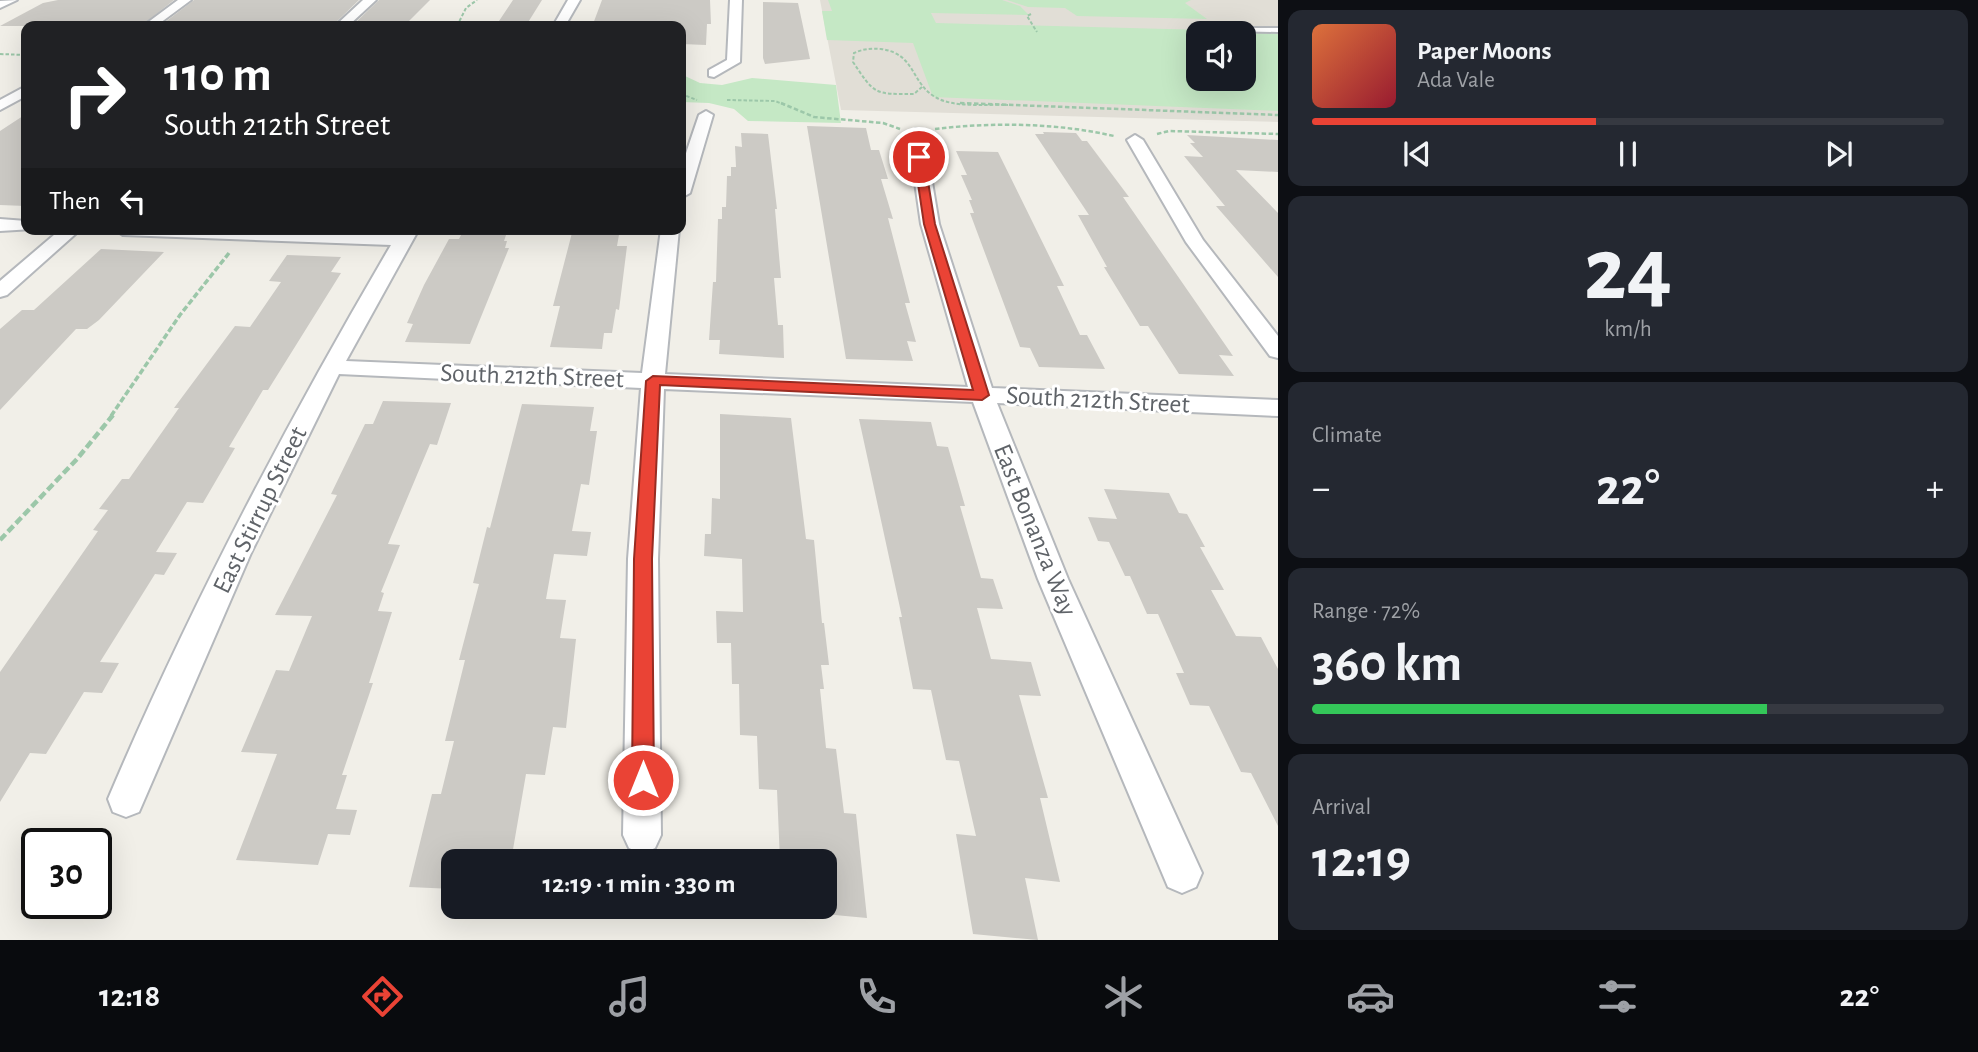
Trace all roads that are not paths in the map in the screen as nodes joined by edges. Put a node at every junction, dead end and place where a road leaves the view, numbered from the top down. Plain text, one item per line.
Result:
1 (11, 0) edge
2 (185, 0) edge
3 (370, 0) edge
4 (574, 0) edge
5 (736, 0) edge
6 (0, 5) edge
7 (156, 21) edge
8 (347, 21) edge
9 (562, 21) edge
10 (1256, 30) edge
11 (1278, 30) edge
12 (715, 73) road end
13 (21, 93) edge
14 (0, 106) edge
15 (706, 115) dead end
16 (916, 134) road end
17 (1135, 140) road end
18 (686, 177) edge
19 (0, 225) edge
20 (21, 226) edge
21 (65, 235) edge
22 (406, 235) edge
23 (669, 235) edge
24 (0, 291) edge
25 (1278, 351) edge
26 (331, 367) junction
27 (653, 381) junction
28 (982, 395) junction
29 (1278, 408) edge
30 (126, 799) dead end
31 (642, 835) dead end
32 (1182, 873) dead end

1 - 6 street
2 - 7 street
3 - 8 street
4 - 9 street
5 - 12 street
10 - 11 lane
13 - 14 street
15 - 18 street
16 - 28 street, East Bonanza Way
17 - 25 street
19 - 20 street
21 - 24 street
22 - 26 street, East Stirrup Street
23 - 27 street
26 - 27 street, South 212th Street
26 - 30 street, East Stirrup Street
27 - 28 street, South 212th Street
27 - 31 street
28 - 29 street, South 212th Street
28 - 32 street, East Bonanza Way

